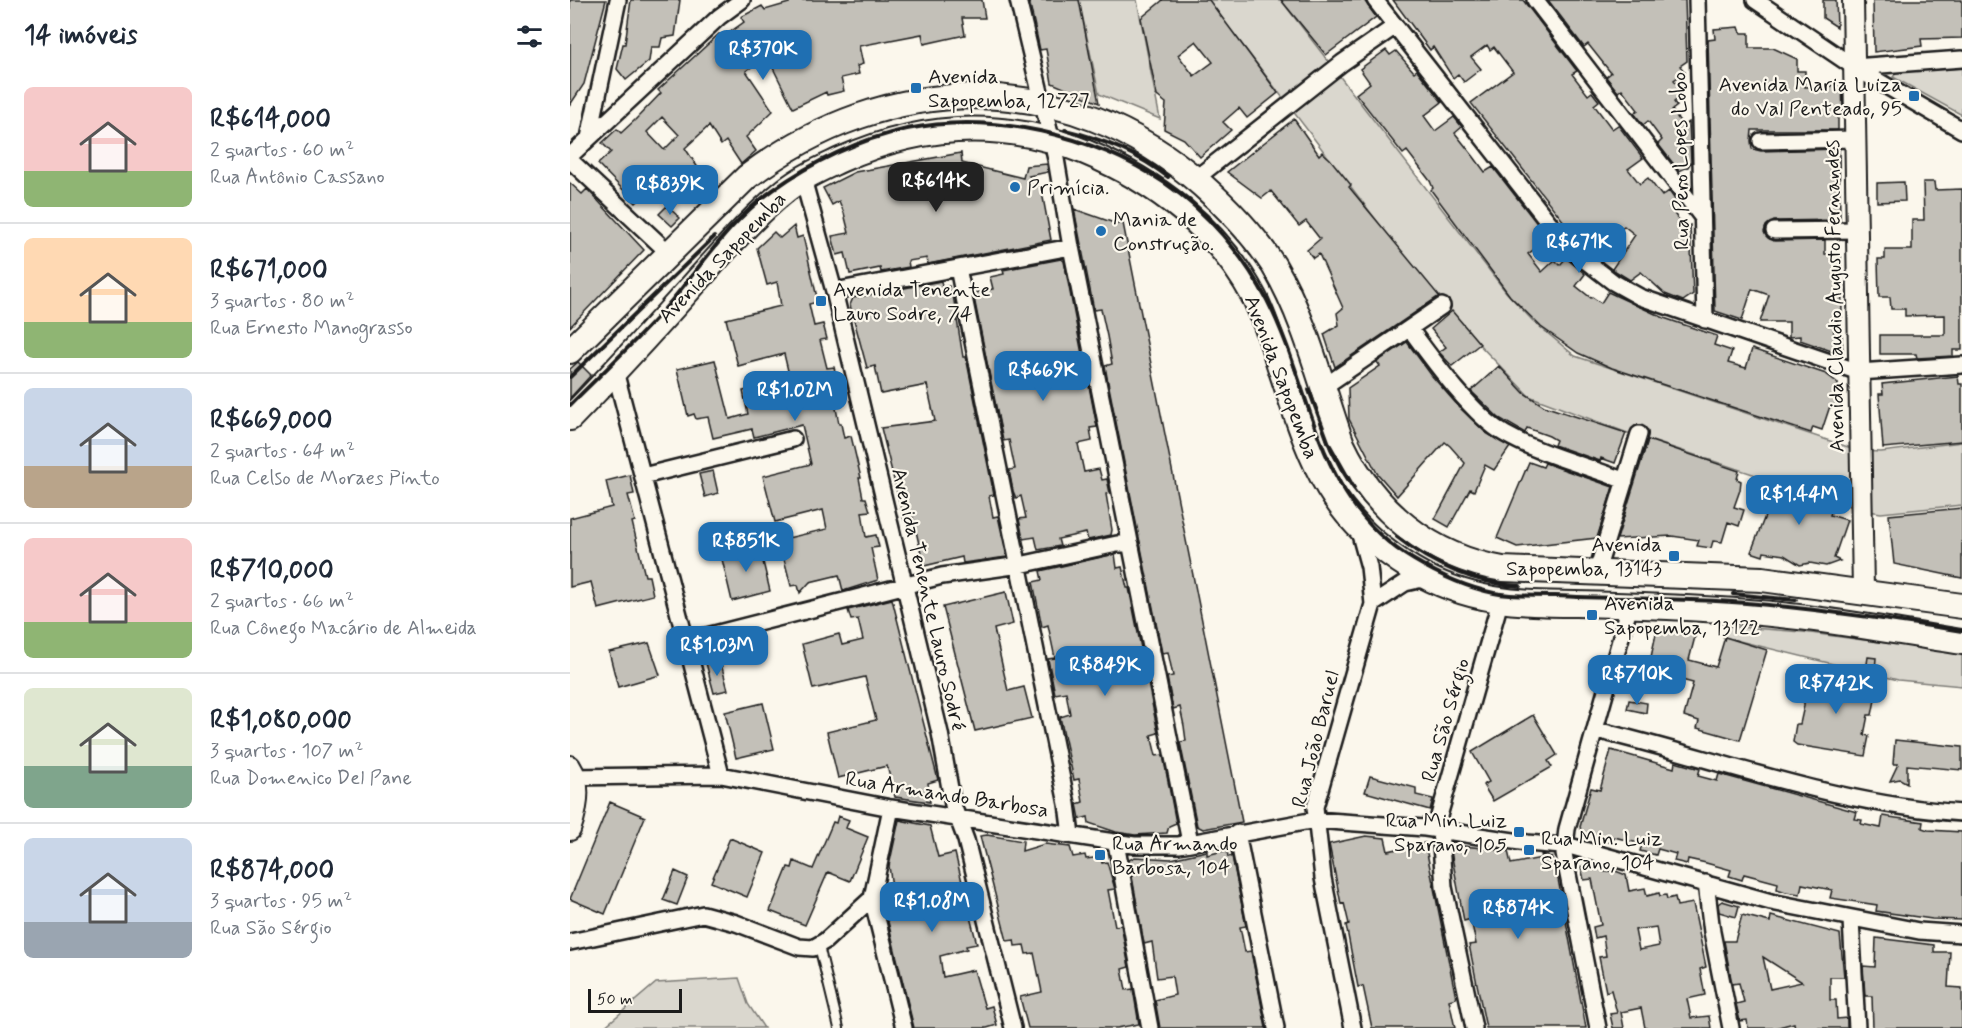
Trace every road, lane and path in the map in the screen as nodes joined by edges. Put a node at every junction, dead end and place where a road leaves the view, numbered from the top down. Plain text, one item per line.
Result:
1 (618, 0) edge
2 (1018, 0) edge
3 (1375, 0) edge
4 (1535, 0) edge
5 (1697, 0) edge
6 (1755, 0) edge
7 (1853, 0) edge
8 (740, 1) edge
9 (1394, 27) junction
10 (1962, 59) edge
11 (1854, 67) junction
12 (1042, 102) junction
13 (1962, 130) edge
14 (817, 135) junction
15 (589, 138) junction
16 (1855, 139) junction
17 (1051, 140) junction
18 (1761, 141) dead end
19 (570, 158) edge
20 (803, 179) junction
21 (1195, 179) junction
22 (1702, 217) junction
23 (1857, 230) junction
24 (1774, 231) dead end
25 (1071, 247) junction
26 (669, 253) junction
27 (958, 268) junction
28 (834, 291) junction
29 (1442, 306) dead end
30 (1705, 321) junction
31 (1410, 329) junction
32 (570, 351) edge
33 (1962, 364) edge
34 (615, 371) junction
35 (1859, 372) junction
36 (1322, 388) junction
37 (570, 418) edge
38 (1639, 434) dead end
39 (793, 439) dead end
40 (643, 476) junction
41 (1625, 481) junction
42 (1355, 522) junction
43 (1131, 544) junction
44 (1020, 565) junction
45 (1493, 567) junction
46 (1570, 571) junction
47 (1597, 571) junction
48 (1716, 577) junction
49 (1427, 578) junction
50 (904, 586) junction
51 (1863, 591) junction
52 (1500, 602) junction
53 (1373, 604) junction
54 (1630, 605) junction
55 (1962, 606) edge
56 (1793, 617) junction
57 (687, 642) junction
58 (1962, 642) edge
59 (1596, 730) junction
60 (572, 773) edge
61 (721, 775) junction
62 (891, 808) junction
63 (1962, 813) edge
64 (958, 819) junction
65 (1316, 820) junction
66 (570, 830) edge
67 (1439, 831) junction
68 (1237, 833) junction
69 (1071, 835) junction
70 (1190, 842) junction
71 (1116, 843) junction
72 (1565, 846) junction
73 (1706, 883) junction
74 (872, 898) junction
75 (1851, 920) junction
76 (1962, 934) edge
77 (570, 942) edge
78 (819, 946) junction
79 (839, 1028) edge
80 (904, 1028) edge
81 (1013, 1028) edge
82 (1150, 1028) edge
83 (1276, 1028) edge
84 (1353, 1028) edge
85 (1474, 1028) edge
86 (1598, 1028) edge
87 (1731, 1028) edge
88 (1857, 1028) edge

1 - 15 street
2 - 12 street
3 - 9 street
4 - 22 street
5 - 22 street, Rua Pero Lopes Lobo
6 - 11 street
7 - 11 street, Avenida Claudio Augusto Fernandes
8 - 15 street
9 - 21 street
9 - 30 street
10 - 11 street
11 - 13 street
11 - 16 street, Avenida Claudio Augusto Fernandes
12 - 14 main road, Avenida Sapopemba
12 - 17 street
12 - 21 main road, Avenida Sapopemba
14 - 20 main road
14 - 26 main road, Avenida Sapopemba
15 - 19 street
16 - 18 street
16 - 23 street, Avenida Claudio Augusto Fernandes
17 - 20 main road, Avenida Sapopemba
17 - 25 street
17 - 42 main road, Avenida Sapopemba
19 - 26 street
20 - 28 street, Avenida Tenente Lauro Sodré
20 - 34 main road, Avenida Sapopemba
21 - 36 main road, Avenida Sapopemba
22 - 30 street, Rua Pero Lopes Lobo
23 - 24 street
23 - 35 street, Avenida Claudio Augusto Fernandes
25 - 27 street
25 - 43 street
26 - 32 main road, Avenida Sapopemba
27 - 28 street
27 - 44 street
28 - 50 street, Avenida Tenente Lauro Sodré
29 - 31 street
30 - 35 street
31 - 36 street
31 - 41 street
33 - 35 street
34 - 37 main road, Avenida Sapopemba
34 - 40 street
35 - 51 street, Avenida Claudio Augusto Fernandes
36 - 45 main road, Avenida Sapopemba
38 - 41 street
39 - 40 street
40 - 57 street
41 - 47 street
42 - 49 main road, Avenida Sapopemba
42 - 53 street, Rua João Baruel
43 - 44 street
43 - 70 street
44 - 50 street
44 - 69 street
45 - 46 main road, Avenida Sapopemba
45 - 52 main road
46 - 47 main road, Avenida Sapopemba
46 - 52 main road
47 - 48 main road, Avenida Sapopemba
48 - 51 main road, Avenida Sapopemba
48 - 54 main road
49 - 52 main road, Avenida Sapopemba
49 - 53 street
50 - 57 street
50 - 64 street, Avenida Tenente Lauro Sodré
51 - 55 main road, Avenida Sapopemba
51 - 56 main road
52 - 54 main road, Avenida Sapopemba
52 - 67 street, Rua São Sérgio
53 - 65 street, Rua João Baruel
54 - 56 main road, Avenida Sapopemba
54 - 59 street
56 - 58 main road, Avenida Sapopemba
57 - 61 street
59 - 63 street
59 - 72 street
60 - 61 street, Rua Armando Barbosa
60 - 66 street
61 - 62 street, Rua Armando Barbosa
62 - 64 street, Rua Armando Barbosa
62 - 74 street
64 - 69 street, Rua Armando Barbosa
64 - 81 street, Avenida Tenente Lauro Sodré
65 - 67 street, Rua Armando Barbosa
65 - 68 street, Rua Armando Barbosa
65 - 84 street, Rua João Baruel
67 - 72 street, Rua Armando Barbosa
67 - 85 street, Rua São Sérgio
68 - 70 street, Rua Armando Barbosa
68 - 83 street
69 - 71 street, Rua Armando Barbosa
70 - 71 street, Rua Armando Barbosa
71 - 82 street
72 - 73 street, Rua Armando Barbosa
72 - 86 street
73 - 75 street, Rua Armando Barbosa
73 - 87 street
74 - 78 street
74 - 80 street
75 - 76 street, Rua Armando Barbosa
75 - 88 street
77 - 78 street
78 - 79 lane

